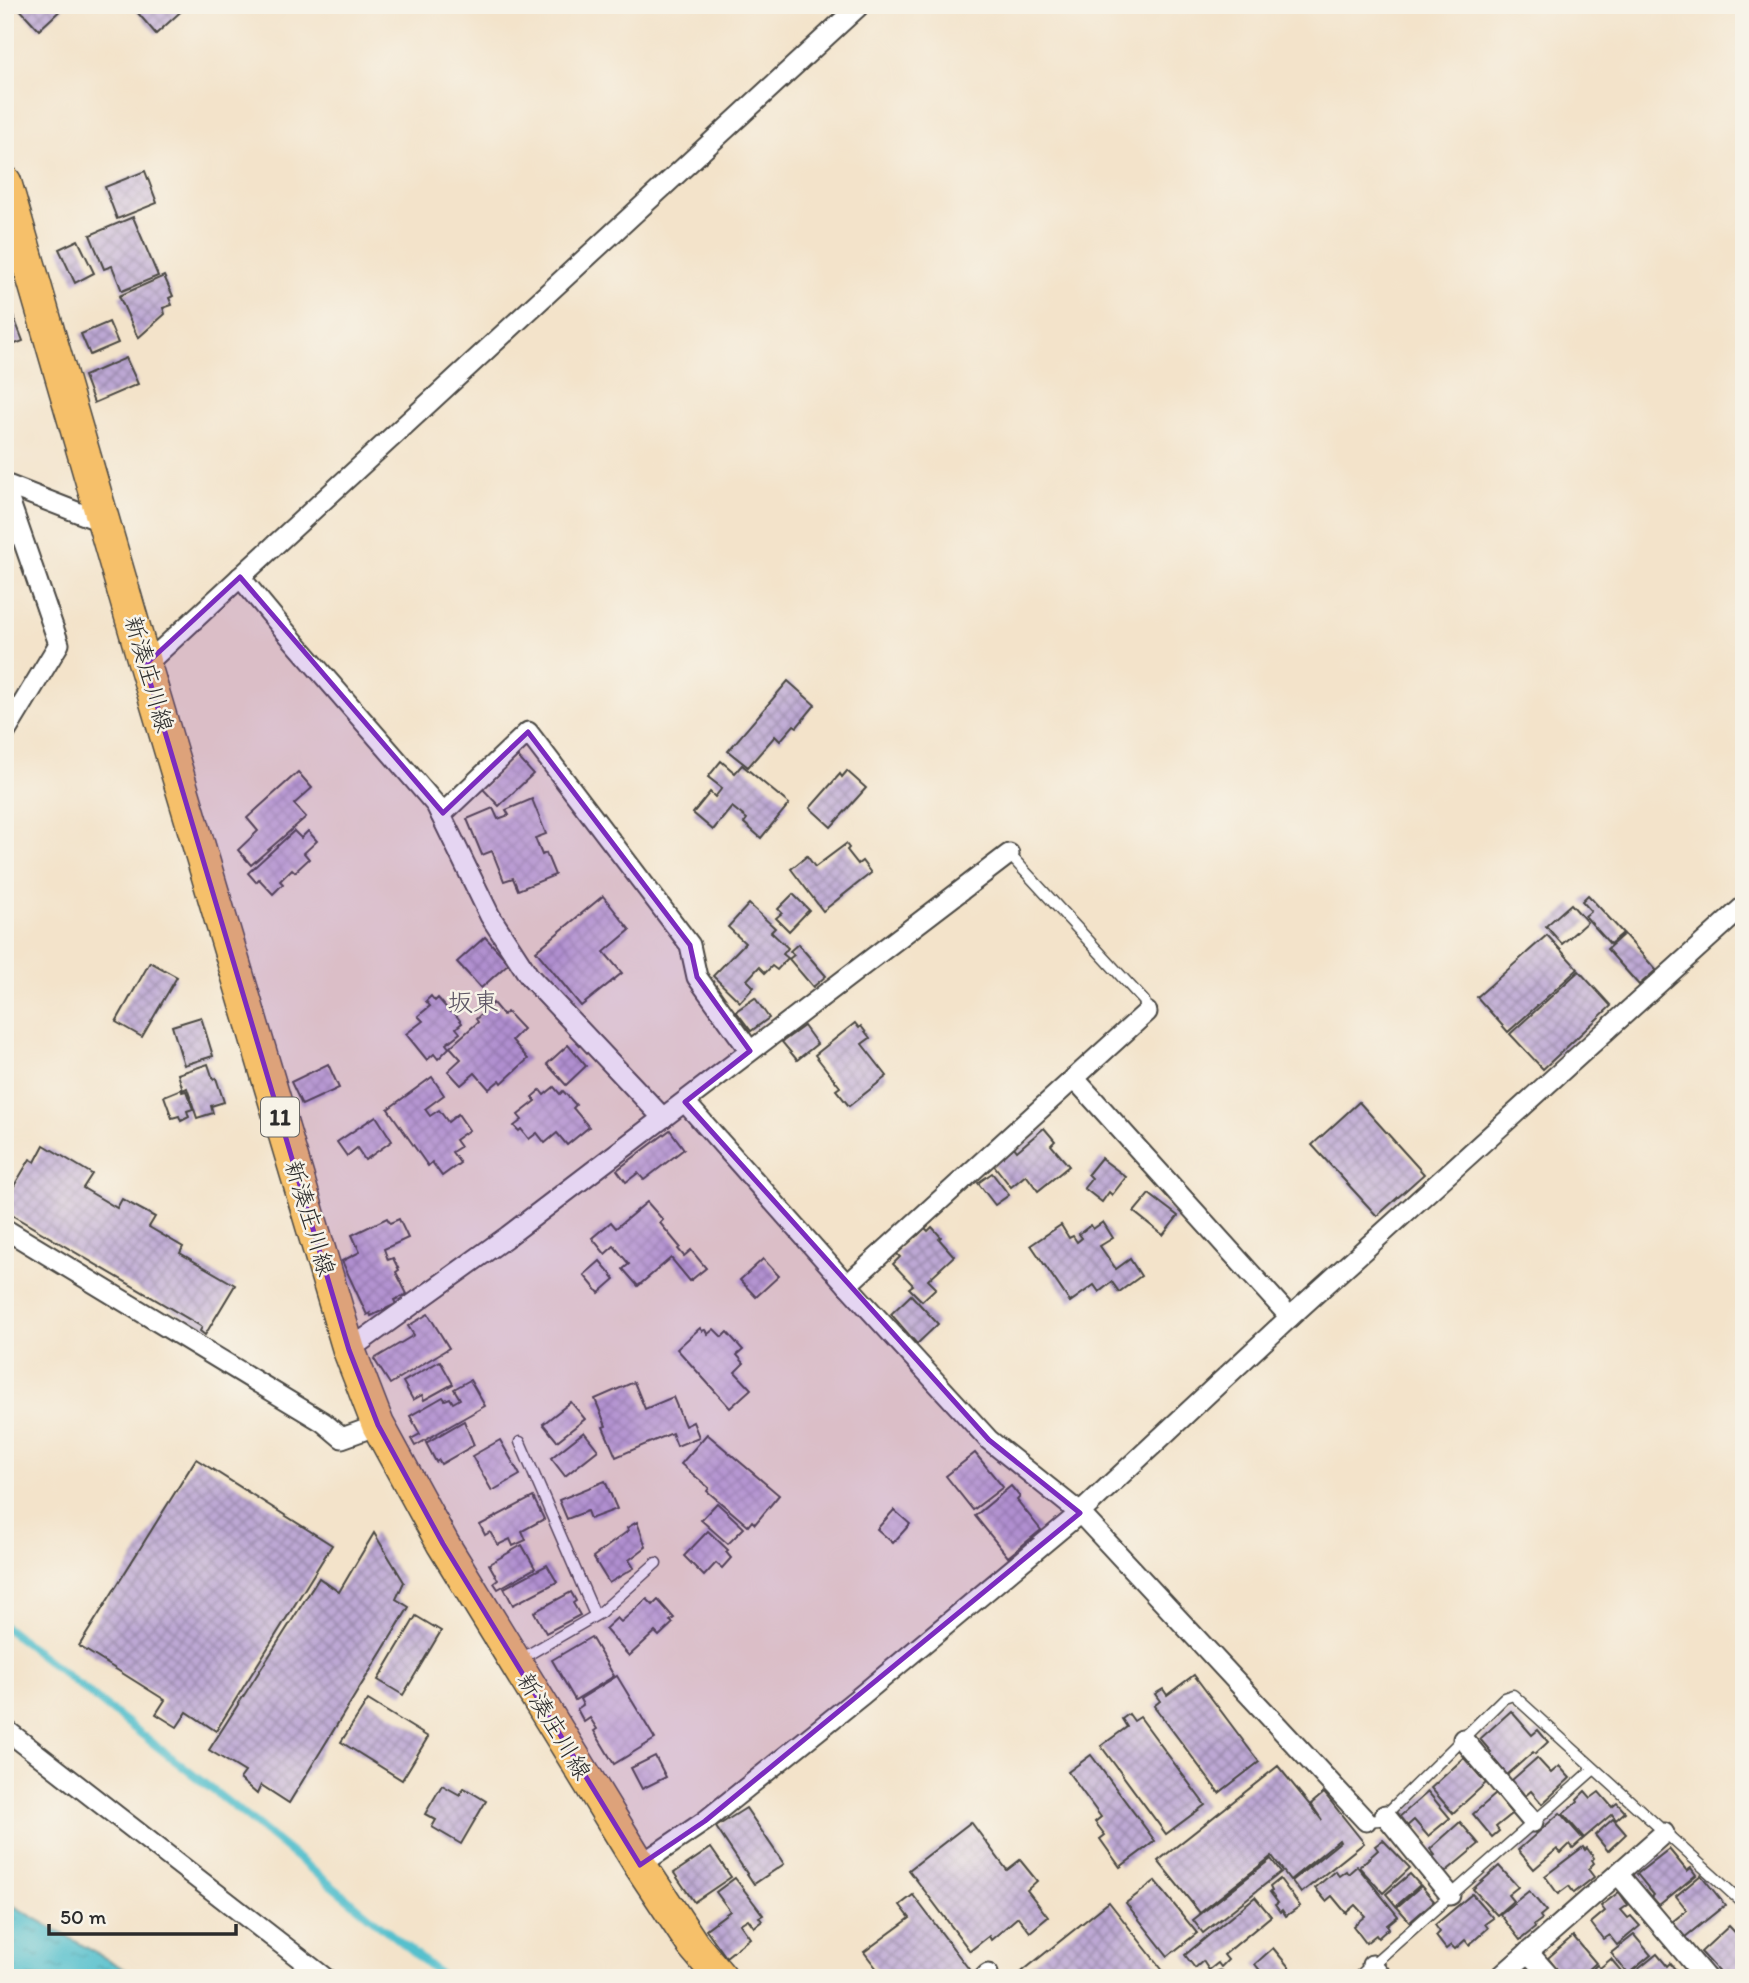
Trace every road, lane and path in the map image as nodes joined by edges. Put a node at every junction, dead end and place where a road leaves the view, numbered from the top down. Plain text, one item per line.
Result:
1 (860, 5) edge
2 (5, 182) edge
3 (5, 486) edge
4 (104, 523) junction
5 (240, 577) junction
6 (145, 665) junction
7 (5, 733) edge
8 (441, 814) junction
9 (1009, 854) joint
10 (1744, 905) edge
11 (1147, 1012) joint
12 (750, 1051) junction
13 (1074, 1078) junction
14 (685, 1102) junction
15 (663, 1118) junction
16 (5, 1229) edge
17 (846, 1286) junction
18 (1290, 1317) junction
19 (349, 1350) junction
20 (378, 1424) junction
21 (520, 1442) dead end
22 (1080, 1513) junction
23 (656, 1563) dead end
24 (595, 1615) junction
25 (515, 1661) junction
26 (5, 1729) edge
27 (1463, 1738) junction
28 (1594, 1769) junction
29 (1375, 1818) junction
30 (1534, 1822) junction
31 (1664, 1833) junction
32 (640, 1865) junction
33 (1618, 1874) junction
34 (1450, 1895) junction
35 (1744, 1904) edge
36 (1528, 1952) junction
37 (1371, 1973) edge
38 (325, 1978) edge
39 (721, 1978) edge
40 (1499, 1978) edge
41 (1551, 1978) edge
42 (1706, 1978) edge

1 - 5 street
2 - 4 main road, 新湊庄川線 / 11
3 - 4 street
3 - 7 street
4 - 6 main road, 新湊庄川線 / 11
5 - 6 street
5 - 8 street
6 - 19 main road, 新湊庄川線 / 11
8 - 12 street
8 - 15 street
9 - 11 lane
9 - 12 street
10 - 18 street
11 - 13 street
12 - 14 street
13 - 17 street
13 - 18 street
14 - 15 street
14 - 17 street
15 - 19 street
16 - 20 street
17 - 22 street
18 - 22 street
19 - 20 main road, 新湊庄川線 / 11
20 - 25 main road, 新湊庄川線 / 11
21 - 24 lane
22 - 29 street
22 - 32 street
23 - 24 lane
24 - 25 lane
25 - 32 main road, 新湊庄川線 / 11
26 - 38 street
27 - 28 lane
27 - 29 lane
27 - 30 street
28 - 30 lane
28 - 31 lane
29 - 34 street
30 - 34 lane
31 - 33 street
31 - 35 lane
32 - 39 main road, 新湊庄川線 / 11
33 - 36 street
33 - 42 street
34 - 37 lane
36 - 40 street
36 - 41 street

